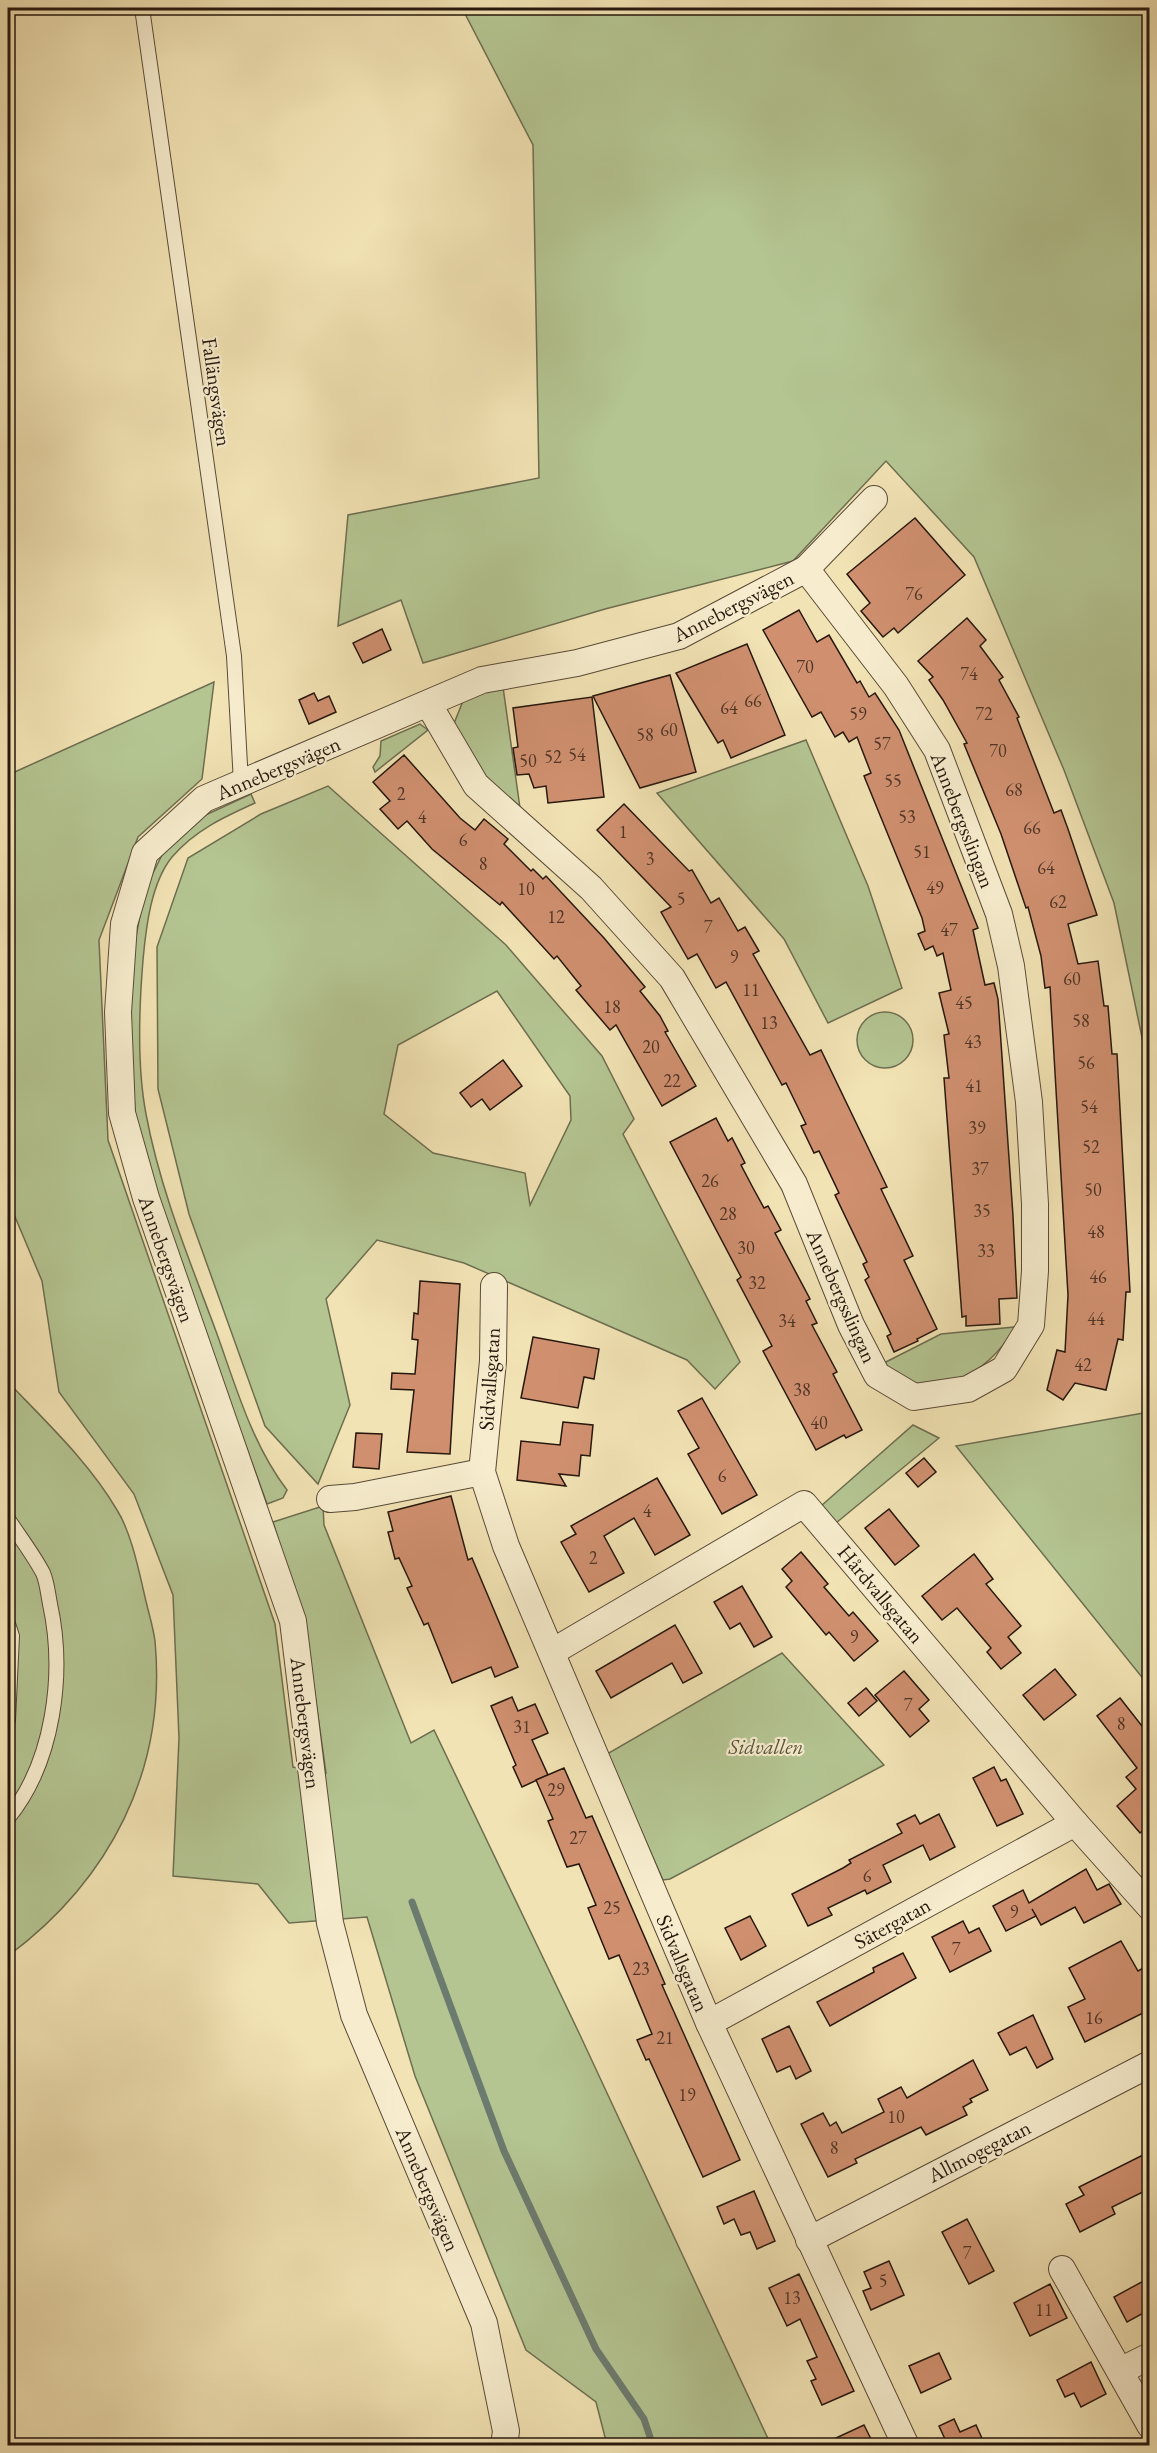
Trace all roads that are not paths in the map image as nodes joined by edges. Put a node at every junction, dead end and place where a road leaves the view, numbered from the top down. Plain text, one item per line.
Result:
1 (142, 8) edge
2 (874, 499) dead end
3 (806, 569) junction
4 (429, 705) junction
5 (242, 783) junction
6 (494, 1286) dead end
7 (482, 1472) junction
8 (330, 1499) dead end
9 (8, 1519) edge
10 (8, 1624) edge
11 (552, 1652) junction
12 (8, 1720) edge
13 (8, 1818) edge
14 (1075, 1823) junction
15 (1149, 1907) edge
16 (709, 2023) junction
17 (1149, 2064) edge
18 (809, 2240) junction
19 (1062, 2269) dead end
20 (1149, 2356) edge
21 (1120, 2371) junction
22 (1149, 2425) edge
23 (504, 2445) edge
24 (906, 2445) edge

1 - 5 lane, Fallängsvägen
2 - 3 street, Annebergsvägen
3 - 4 street, Annebergsvägen
3 - 4 street, Annebergsslingan
4 - 5 street, Annebergsvägen
5 - 23 street, Annebergsvägen
6 - 7 street, Sidvallsgatan
7 - 8 street
7 - 11 street, Sidvallsgatan
9 - 13 lane
10 - 12 lane
11 - 14 street, Hårdvallsgatan
11 - 16 street, Sidvallsgatan
14 - 15 street, Hårdvallsgatan
14 - 16 street, Sätergatan
16 - 18 street, Sidvallsgatan
17 - 18 street, Allmogegatan
18 - 24 street, Sidvallsgatan
19 - 21 street
20 - 21 street
21 - 22 street

